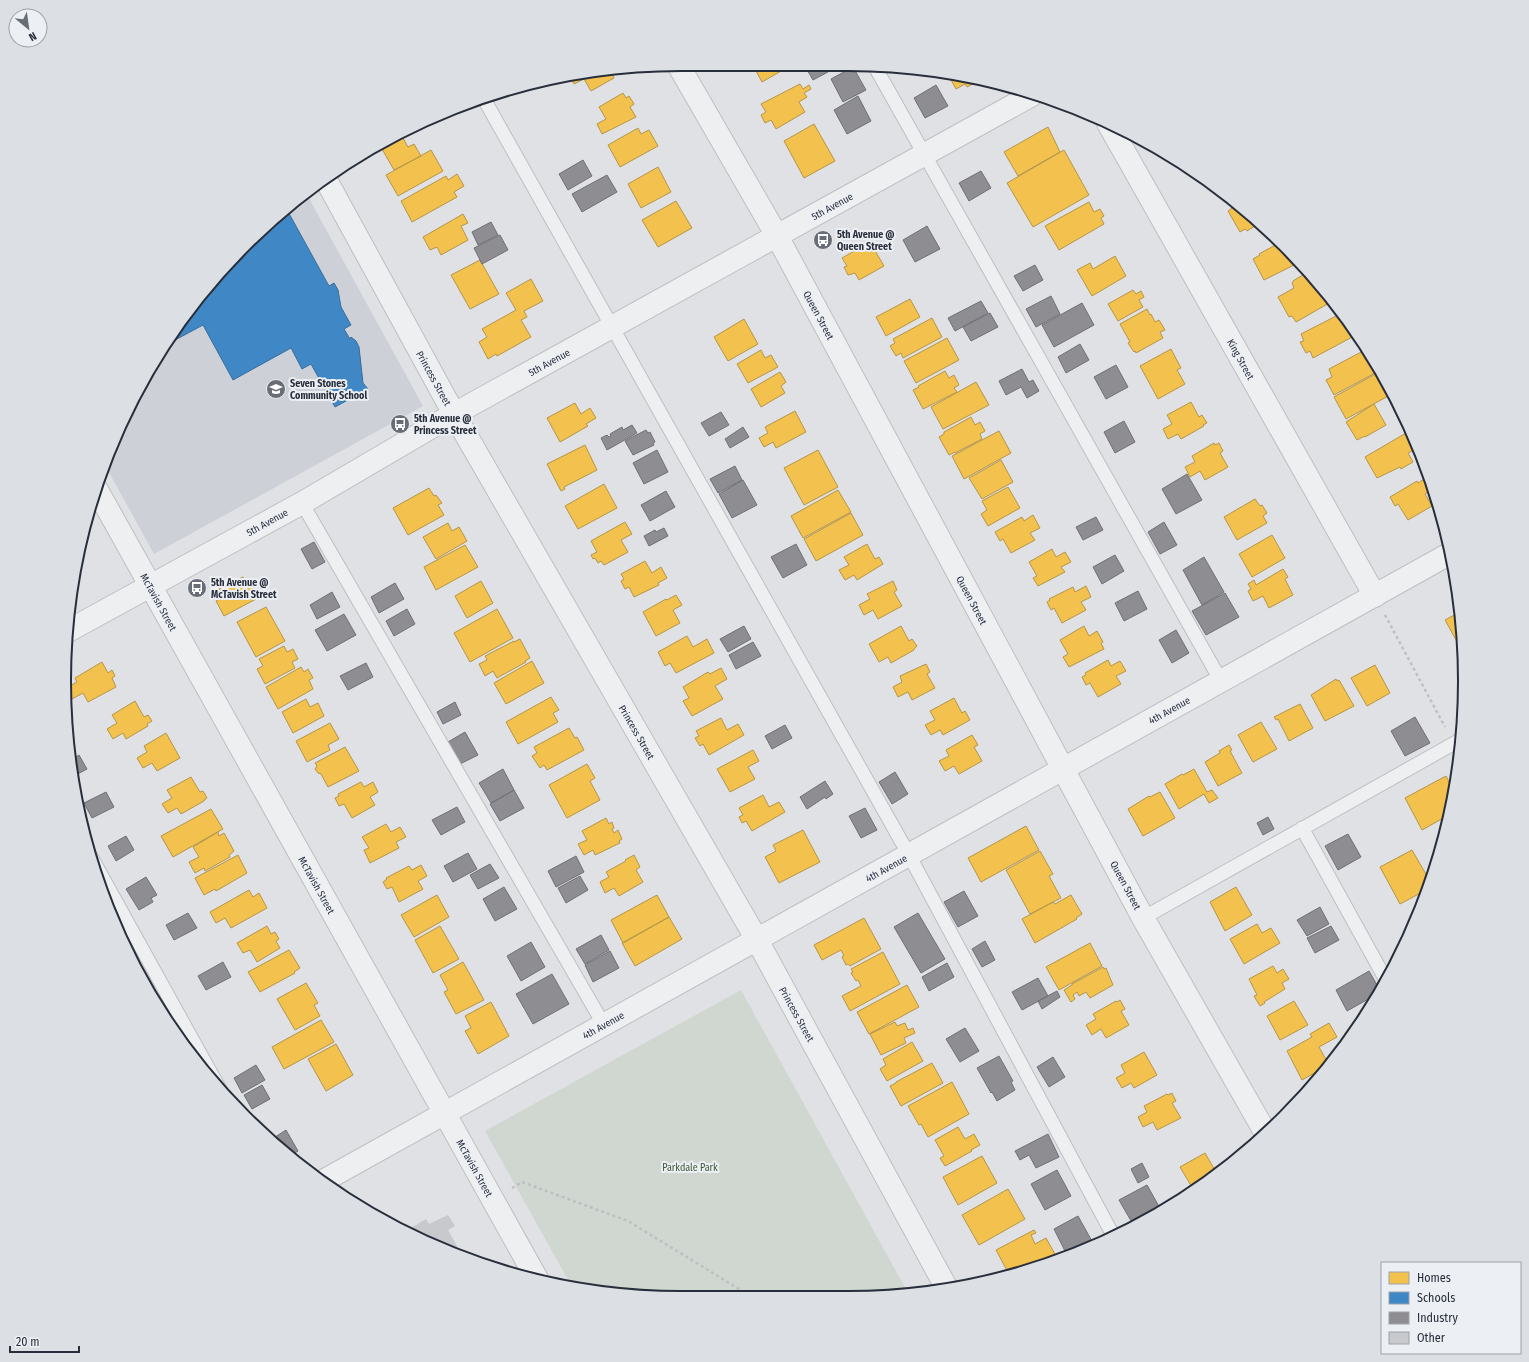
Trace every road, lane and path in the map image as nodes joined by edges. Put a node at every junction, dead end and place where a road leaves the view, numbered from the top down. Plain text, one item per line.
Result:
1 (682, 71) edge
2 (877, 72) edge
3 (1027, 98) edge
4 (486, 103) edge
5 (1113, 132) edge
6 (924, 155) junction
7 (329, 183) edge
8 (777, 236) junction
9 (612, 328) junction
10 (454, 414) junction
11 (100, 495) edge
12 (302, 503) junction
13 (1445, 556) edge
14 (151, 586) junction
15 (1375, 596) junction
16 (73, 628) edge
17 (1221, 682) junction
18 (1455, 738) edge
19 (1455, 742) edge
20 (1063, 770) junction
21 (1302, 828) junction
22 (909, 855) junction
23 (105, 881) edge
24 (1143, 918) junction
25 (757, 940) junction
26 (1383, 974) edge
27 (604, 1025) junction
28 (204, 1061) edge
29 (445, 1114) junction
30 (1263, 1128) edge
31 (328, 1178) edge
32 (492, 1199) junction
33 (1111, 1231) edge
34 (533, 1272) edge
35 (944, 1283) edge
36 (742, 1291) edge

1 - 8 street, Queen Street
2 - 6 lane
3 - 6 street, 5th Avenue
4 - 9 lane
5 - 15 street, King Street
6 - 8 street, 5th Avenue
6 - 17 lane
7 - 10 street, Princess Street
8 - 9 street, 5th Avenue
8 - 20 street, Queen Street
9 - 10 street, 5th Avenue
9 - 22 lane
10 - 12 street, 5th Avenue
10 - 25 street, Princess Street
11 - 14 street, McTavish Street
12 - 14 street, 5th Avenue
12 - 27 lane
13 - 15 street, 4th Avenue
14 - 16 street, 5th Avenue
14 - 29 street, McTavish Street
15 - 17 street, 4th Avenue
15 - 18 path
17 - 20 street, 4th Avenue
19 - 21 lane
20 - 22 street, 4th Avenue
20 - 24 street, Queen Street
21 - 24 lane
21 - 26 lane
22 - 25 street, 4th Avenue
22 - 33 lane
23 - 28 lane
24 - 30 street, Queen Street
25 - 27 street, 4th Avenue
25 - 35 street, Princess Street
27 - 29 street, 4th Avenue
29 - 31 street, 4th Avenue
29 - 32 street, McTavish Street
32 - 34 street, McTavish Street
32 - 36 path

